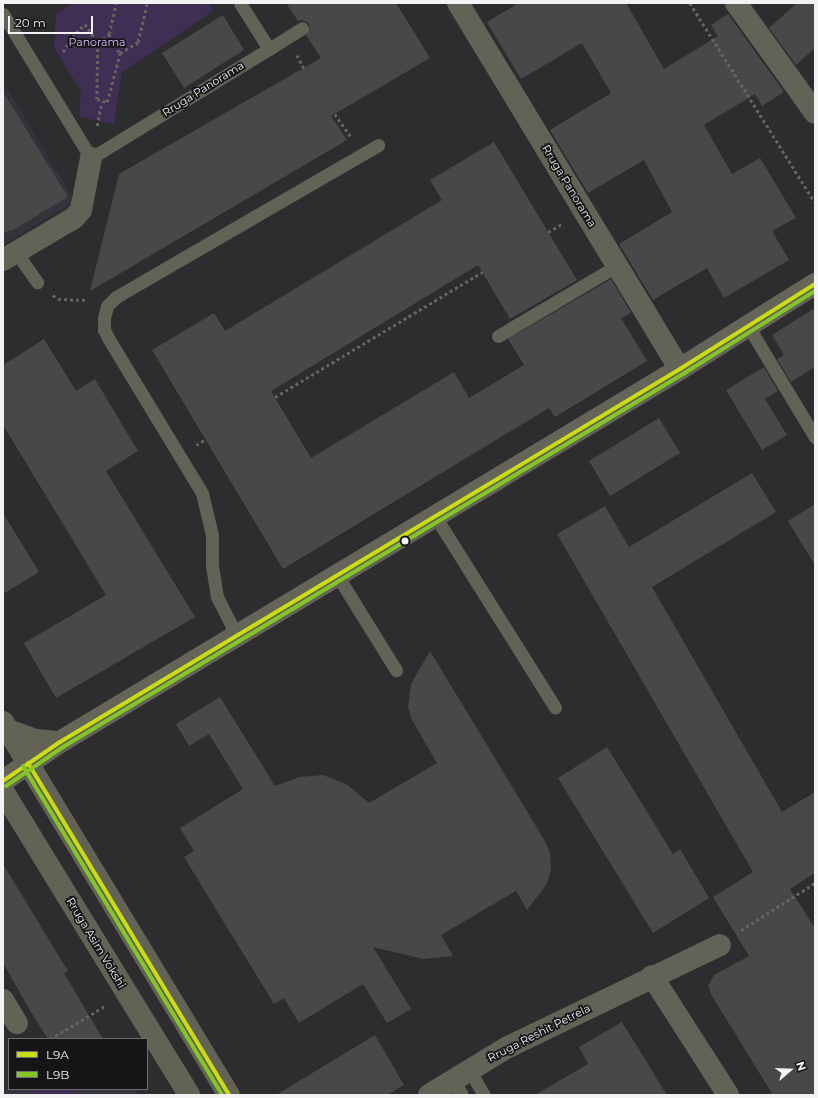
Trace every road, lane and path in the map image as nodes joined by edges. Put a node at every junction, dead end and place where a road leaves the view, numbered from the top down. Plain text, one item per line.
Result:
1 (116, 3) edge
2 (240, 3) edge
3 (458, 3) edge
4 (690, 3) edge
5 (736, 3) edge
6 (147, 4) dead end
7 (3, 14) edge
8 (302, 28) dead end
9 (109, 34) junction
10 (98, 43) junction
11 (269, 49) junction
12 (63, 52) dead end
13 (120, 53) junction
14 (815, 113) edge
15 (335, 114) dead end
16 (378, 145) dead end
17 (362, 154) junction
18 (92, 158) junction
19 (815, 202) edge
20 (10, 256) edge
21 (618, 265) junction
22 (482, 272) dead end
23 (37, 282) joint
24 (815, 284) edge
25 (90, 298) dead end
26 (748, 326) junction
27 (498, 336) dead end
28 (680, 368) junction
29 (275, 397) dead end
30 (815, 437) edge
31 (435, 516) junction
32 (337, 575) junction
33 (237, 636) junction
34 (396, 670) dead end
35 (555, 708) dead end
36 (6, 726) edge
37 (60, 742) junction
38 (28, 763) junction
39 (3, 781) edge
40 (3, 791) edge
41 (815, 883) edge
42 (720, 945) joint
43 (652, 976) junction
44 (3, 1000) edge
45 (108, 1004) dead end
46 (17, 1024) dead end
47 (52, 1038) edge
48 (462, 1082) edge
49 (189, 1095) edge
50 (230, 1095) edge
51 (429, 1095) edge
52 (484, 1095) edge
53 (728, 1095) edge

1 - 9 path
2 - 11 lane
3 - 21 street, Rruga Panorama
4 - 19 path
5 - 14 street
6 - 13 path
7 - 18 lane
8 - 11 lane, Rruga Panorama
9 - 10 path
9 - 13 path
10 - 12 path
10 - 13 path
11 - 18 lane, Rruga Panorama
15 - 17 path
16 - 17 lane
17 - 33 lane
18 - 20 street
20 - 23 lane
21 - 27 lane
21 - 28 street, Rruga Panorama
22 - 29 path
23 - 25 path
24 - 26 street
26 - 28 street
26 - 30 lane
28 - 31 street
31 - 32 street
31 - 35 lane
32 - 33 street
32 - 34 lane
33 - 37 street
36 - 37 main road
36 - 38 main road
37 - 38 street
38 - 39 street
38 - 50 main road
40 - 49 main road, Rruga Asim Vokshi
41 - 42 path
42 - 43 street, Rruga Reshit Petrela
43 - 48 street, Rruga Reshit Petrela
43 - 53 street
44 - 46 street
45 - 47 path
48 - 51 street, Rruga Reshit Petrela
48 - 52 lane

